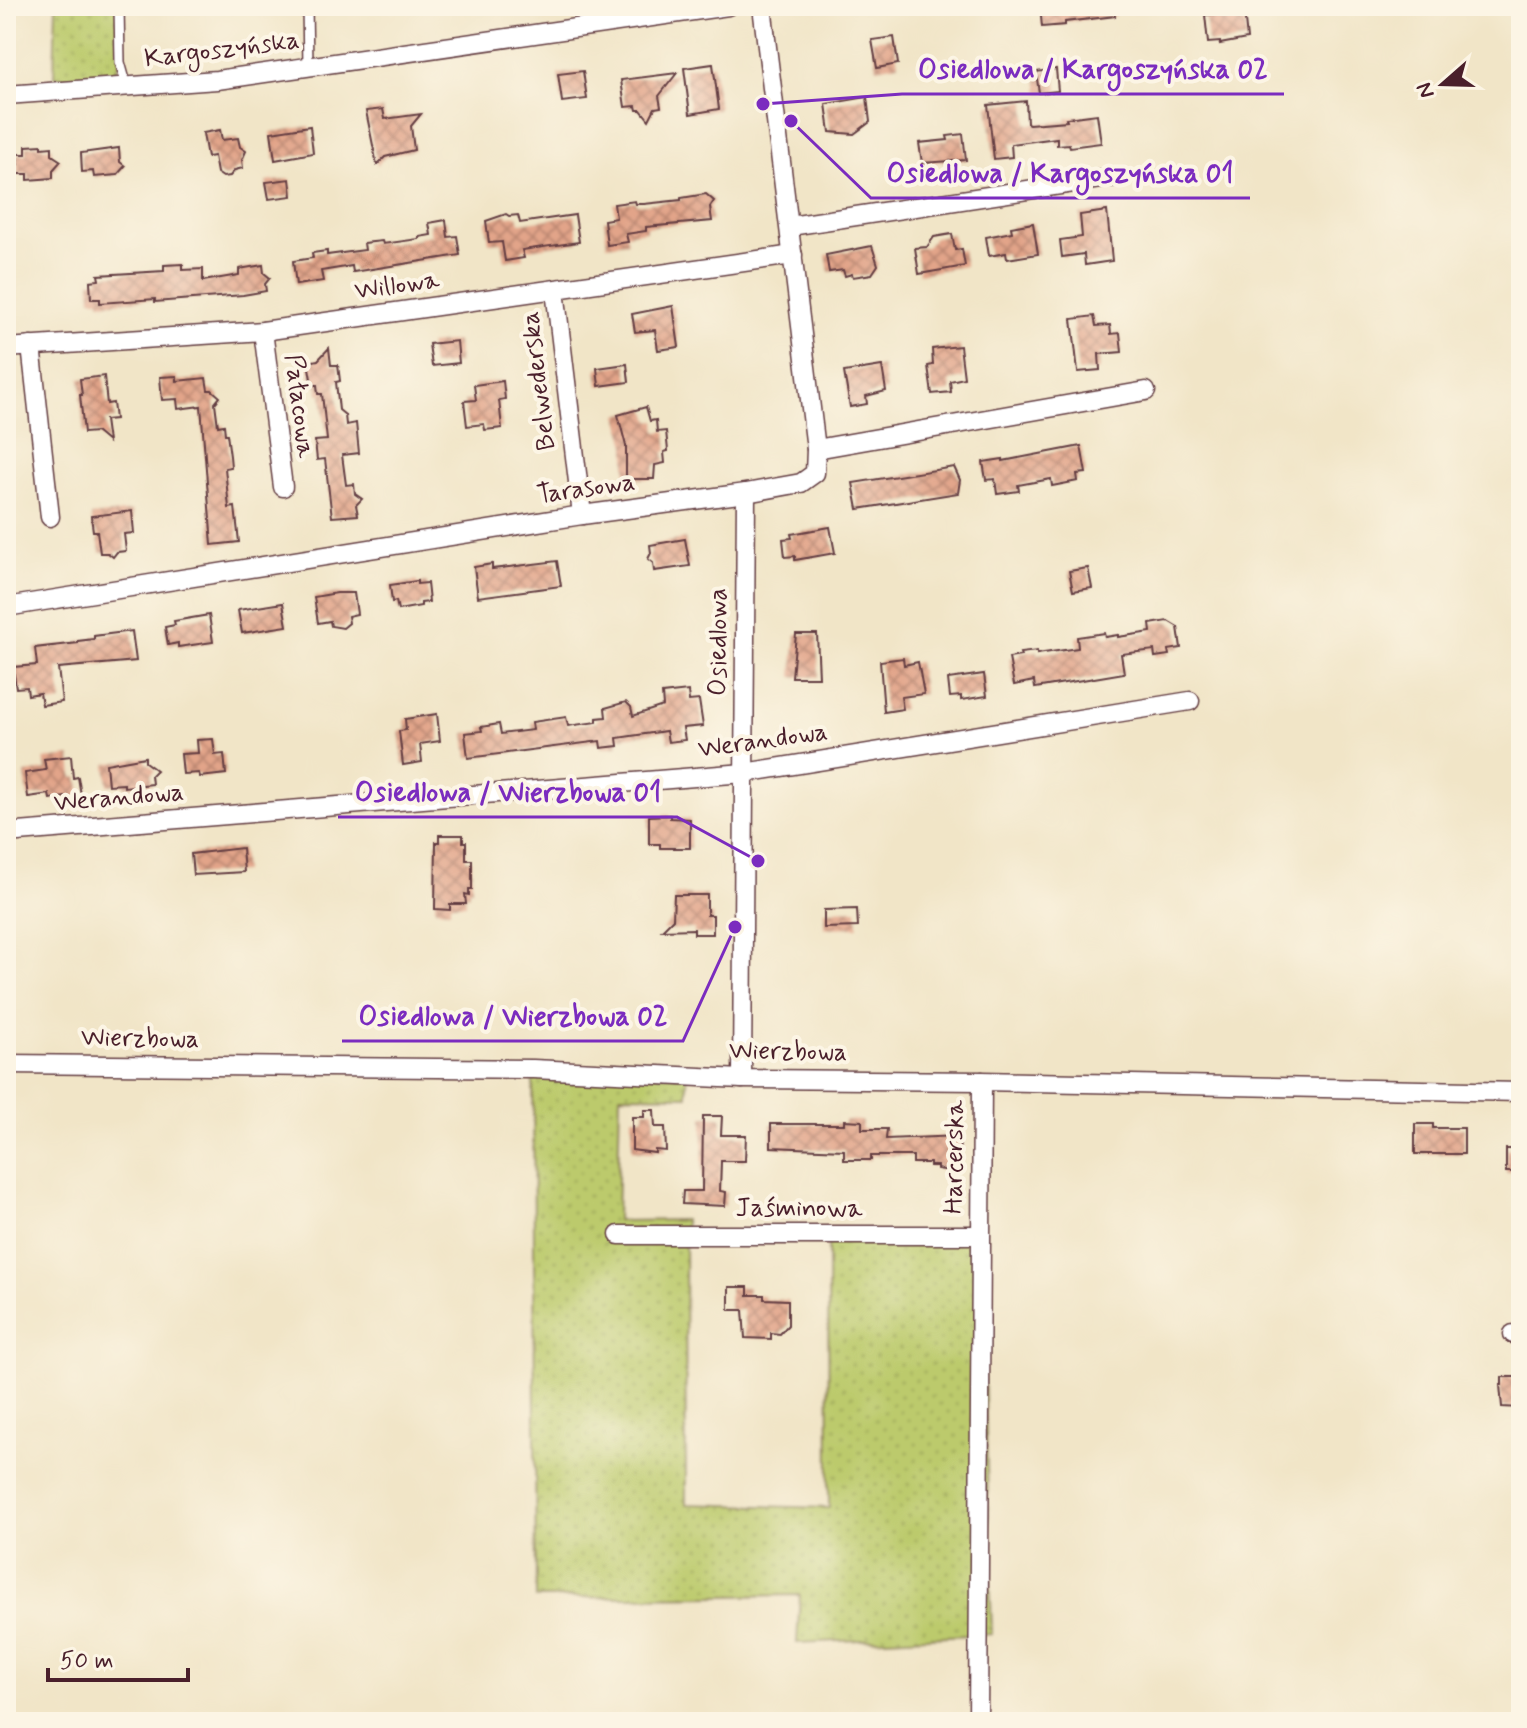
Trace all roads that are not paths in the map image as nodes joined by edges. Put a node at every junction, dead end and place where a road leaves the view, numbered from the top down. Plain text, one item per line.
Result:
1 (119, 6) edge
2 (307, 6) edge
3 (728, 6) edge
4 (762, 6) edge
5 (308, 66) junction
6 (127, 87) junction
7 (6, 95) edge
8 (1113, 177) dead end
9 (790, 226) junction
10 (793, 255) junction
11 (555, 290) junction
12 (263, 331) junction
13 (31, 346) junction
14 (6, 348) edge
15 (1146, 391) dead end
16 (816, 449) junction
17 (283, 487) dead end
18 (746, 493) junction
19 (582, 515) junction
20 (50, 517) dead end
21 (6, 607) edge
22 (1190, 701) dead end
23 (744, 773) junction
24 (6, 833) edge
25 (6, 1064) edge
26 (742, 1079) junction
27 (982, 1081) junction
28 (1521, 1092) edge
29 (619, 1235) dead end
30 (980, 1235) junction
31 (978, 1722) edge

1 - 6 lane
2 - 5 lane
3 - 5 street, Kargoszyńska
4 - 9 street
5 - 6 street, Kargoszyńska
6 - 7 street, Kargoszyńska
8 - 9 street
9 - 10 street
10 - 11 street, Willowa
10 - 16 street
11 - 12 street, Willowa
11 - 19 street, Belwederska
12 - 13 street, Willowa
12 - 17 street, Pałacowa
13 - 14 street, Willowa
13 - 20 street
15 - 16 street
16 - 18 street, Tarasowa
18 - 19 street, Tarasowa
18 - 23 street, Osiedlowa
19 - 21 street, Tarasowa
22 - 23 street, Werandowa
23 - 24 street, Werandowa
23 - 26 street, Osiedlowa
25 - 26 street, Wierzbowa
26 - 27 street, Wierzbowa
27 - 28 street, Wierzbowa
27 - 30 street, Harcerska
29 - 30 street, Jaśminowa
30 - 31 street, Harcerska

